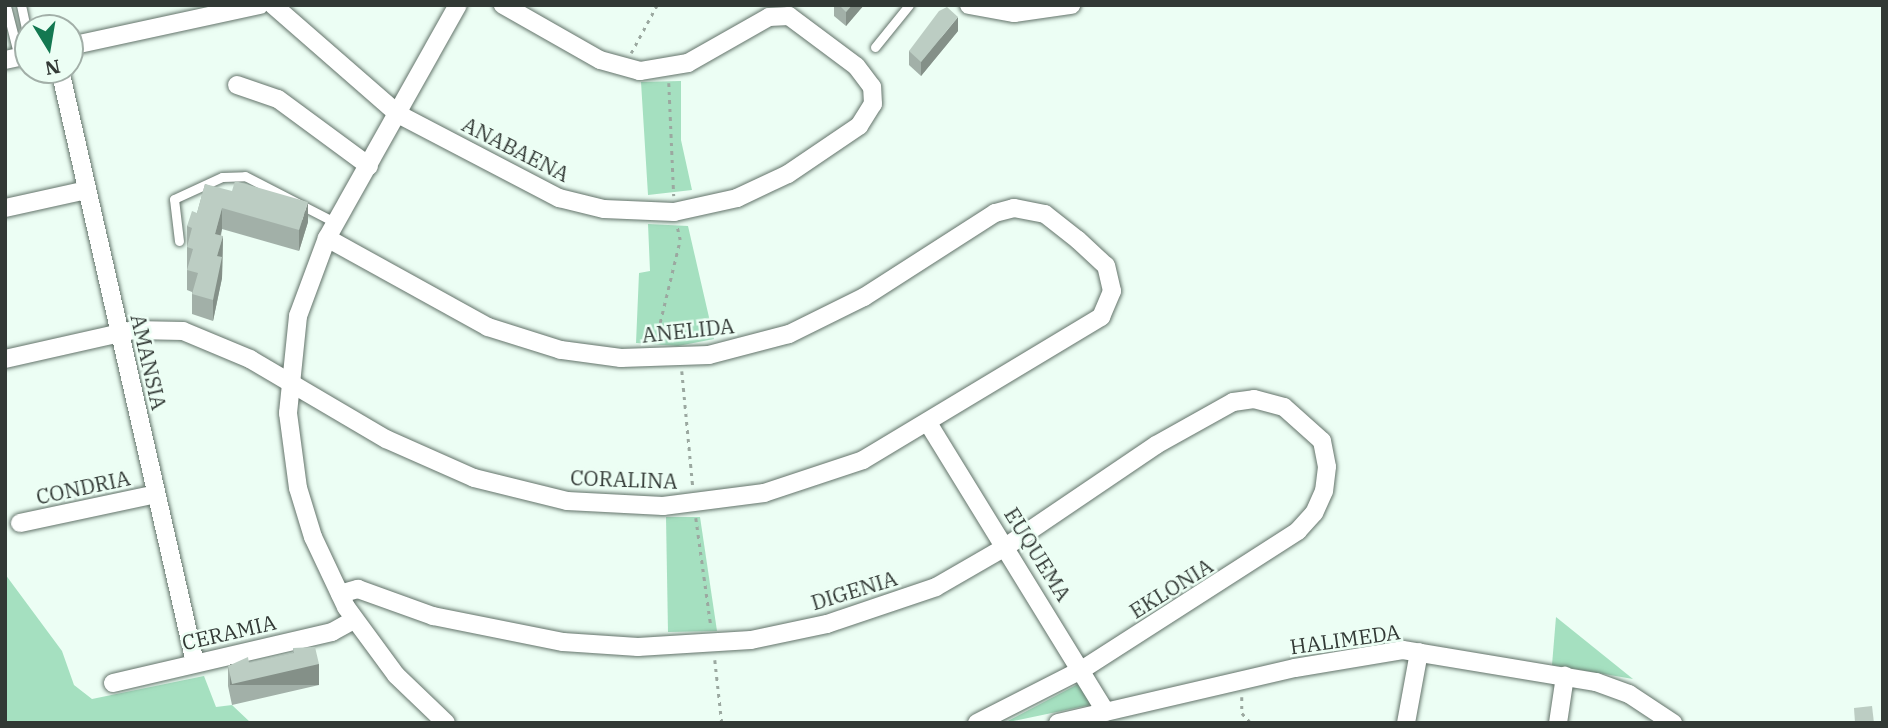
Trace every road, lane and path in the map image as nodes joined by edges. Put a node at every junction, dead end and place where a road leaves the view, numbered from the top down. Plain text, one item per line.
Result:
1 (260, 5) edge
2 (273, 5) edge
3 (457, 5) edge
4 (503, 5) edge
5 (657, 5) edge
6 (909, 5) edge
7 (969, 5) edge
8 (1071, 5) edge
9 (6, 6) edge
10 (14, 40) edge
11 (84, 43) edge
12 (875, 47) dead end
13 (623, 68) junction
14 (64, 84) edge
15 (237, 85) dead end
16 (398, 114) junction
17 (369, 166) junction
18 (87, 190) junction
19 (5, 208) edge
20 (1045, 214) joint
21 (330, 230) junction
22 (179, 242) dead end
23 (119, 333) junction
24 (681, 358) junction
25 (5, 359) edge
26 (289, 384) junction
27 (928, 423) junction
28 (1322, 441) joint
29 (156, 495) junction
30 (694, 504) junction
31 (20, 523) dead end
32 (1007, 546) junction
33 (340, 594) junction
34 (354, 620) junction
35 (713, 644) junction
36 (1419, 652) junction
37 (195, 663) junction
38 (1083, 669) junction
39 (1565, 676) junction
40 (1242, 680) junction
41 (113, 683) dead end
42 (1106, 712) junction
43 (446, 723) edge
44 (722, 723) edge
45 (977, 723) edge
46 (1058, 723) edge
47 (1251, 723) edge
48 (1406, 723) edge
49 (1558, 723) edge
50 (1673, 723) edge

1 - 11 street
2 - 16 street, ANABAENA
3 - 16 street
4 - 13 street
5 - 13 path
6 - 12 lane
7 - 8 street
9 - 10 lane
13 - 16 street, ANABAENA
14 - 18 street, AMANSIA
15 - 17 street
16 - 17 street
17 - 21 street
18 - 19 street
18 - 23 street, AMANSIA
20 - 24 street, ANELIDA
20 - 27 street, CORALINA
21 - 22 lane
21 - 24 street, ANELIDA
21 - 26 street
23 - 25 street, CORALINA
23 - 26 street, CORALINA
23 - 29 street, AMANSIA
24 - 30 path
26 - 30 street, CORALINA
26 - 33 street
27 - 30 street, CORALINA
27 - 32 street, EUQUEMA
28 - 32 street, DIGENIA
28 - 38 street, EKLONIA
29 - 31 street, CONDRIA
29 - 37 street, AMANSIA
30 - 35 path
32 - 35 street, DIGENIA
32 - 38 street, EUQUEMA
33 - 34 street
33 - 35 street, DIGENIA
34 - 37 street, CERAMIA
34 - 43 street
35 - 44 path
36 - 39 street, HALIMEDA
36 - 40 street, HALIMEDA
36 - 48 street
37 - 41 street, CERAMIA
38 - 42 street, EUQUEMA
38 - 45 street, EKLONIA
39 - 49 street
39 - 50 street, HALIMEDA
40 - 42 street, HALIMEDA
40 - 47 path
42 - 46 street, HALIMEDA

